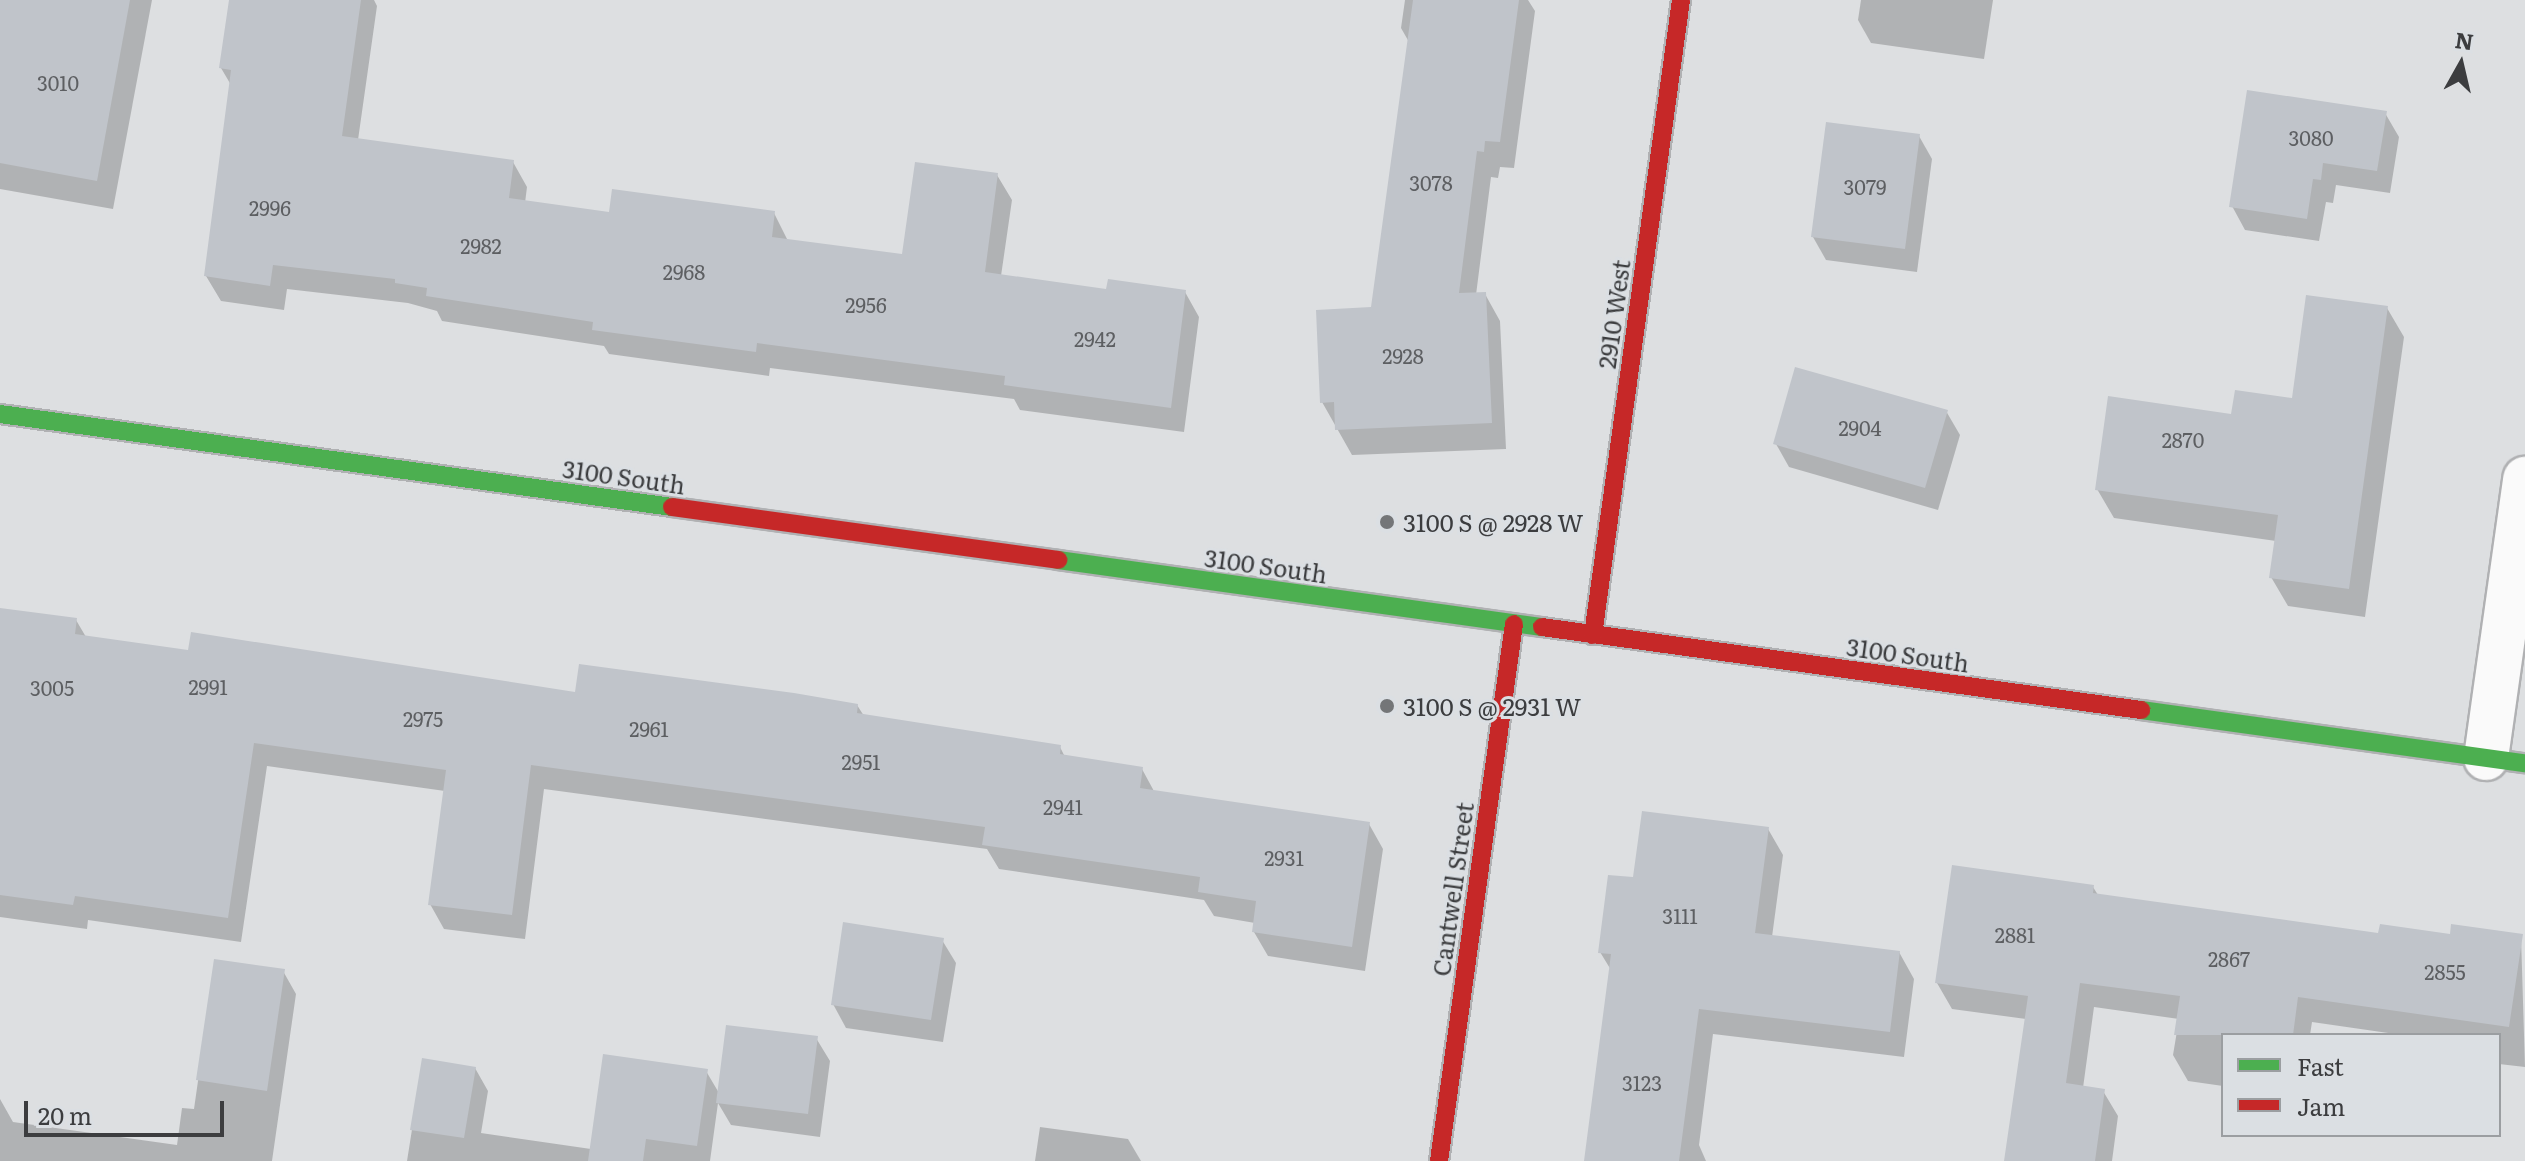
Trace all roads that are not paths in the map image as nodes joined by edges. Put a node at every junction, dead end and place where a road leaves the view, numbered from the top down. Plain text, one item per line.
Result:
1 (1681, 0) edge
2 (0, 414) edge
3 (2525, 479) edge
4 (1514, 624) junction
5 (1593, 635) junction
6 (2506, 761) edge
7 (1439, 1161) edge

1 - 5 main road, 2910 West
2 - 4 main road, 3100 South
3 - 6 street
4 - 5 main road, 3100 South
4 - 7 main road, Cantwell Street
5 - 6 main road, 3100 South

